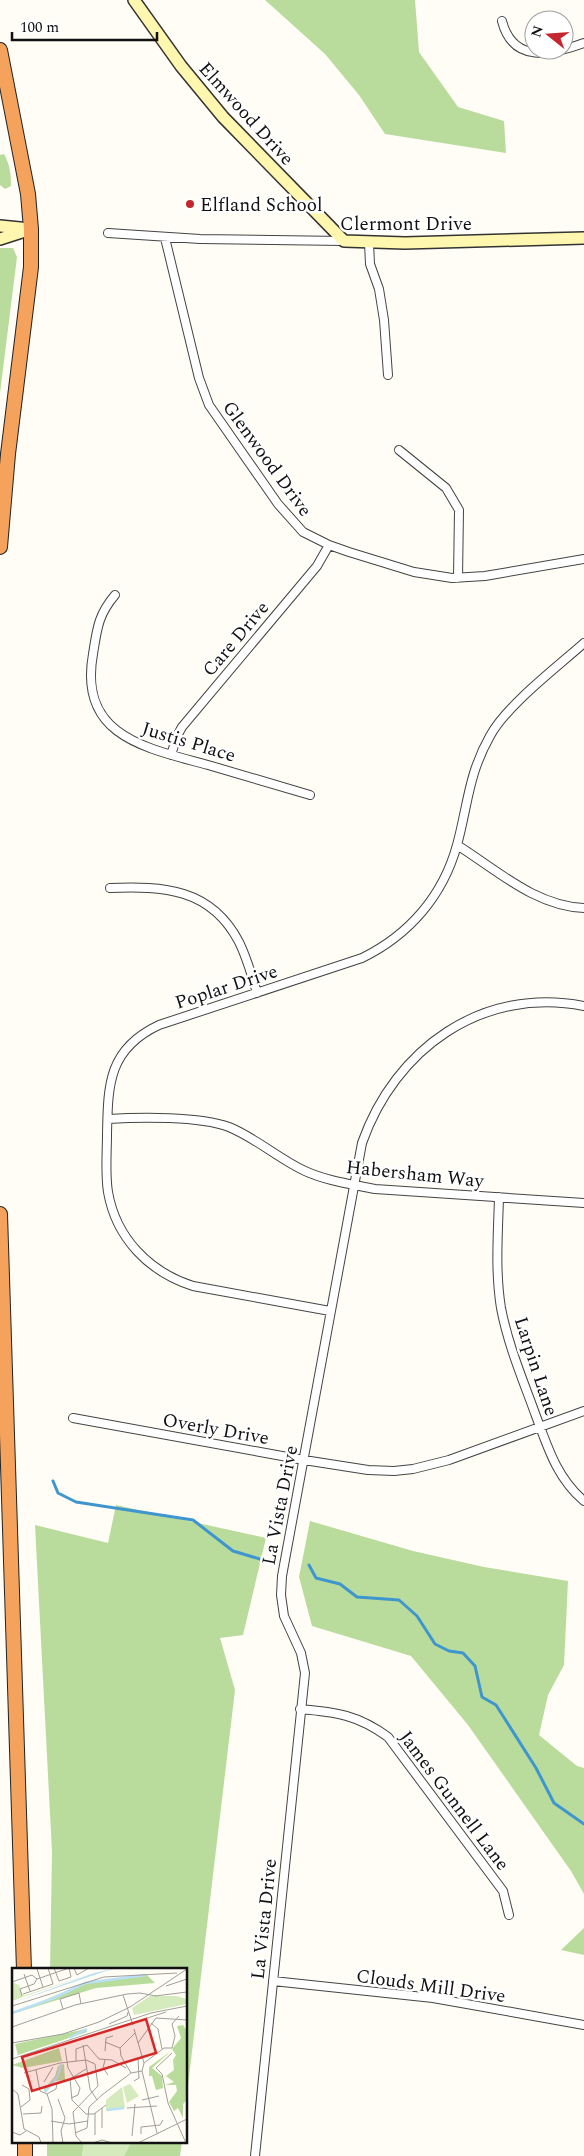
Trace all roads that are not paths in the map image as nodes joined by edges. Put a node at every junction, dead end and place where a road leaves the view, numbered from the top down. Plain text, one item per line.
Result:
1 (134, 0) edge
2 (502, 21) dead end
3 (584, 43) edge
4 (0, 50) edge
5 (0, 226) edge
6 (31, 229) junction
7 (108, 233) dead end
8 (0, 238) edge
9 (165, 238) junction
10 (584, 238) edge
11 (344, 241) junction
12 (369, 242) junction
13 (388, 376) dead end
14 (399, 450) dead end
15 (329, 546) junction
16 (0, 547) edge
17 (584, 559) edge
18 (458, 578) junction
19 (115, 595) dead end
20 (584, 643) edge
21 (171, 755) junction
22 (310, 795) dead end
23 (457, 845) junction
24 (110, 888) dead end
25 (584, 908) edge
26 (257, 993) junction
27 (584, 1006) edge
28 (108, 1118) junction
29 (353, 1185) junction
30 (499, 1198) junction
31 (584, 1203) edge
32 (0, 1214) edge
33 (330, 1311) junction
34 (584, 1411) edge
35 (73, 1418) dead end
36 (540, 1427) junction
37 (304, 1460) junction
38 (584, 1501) edge
39 (300, 1709) junction
40 (509, 1915) dead end
41 (24, 1968) edge
42 (273, 1981) junction
43 (584, 2025) edge
44 (255, 2156) edge

1 - 11 street, Elmwood Drive
2 - 3 street
4 - 6 highway
5 - 6 street
6 - 8 street
6 - 16 highway
7 - 9 street, Clermont Drive
9 - 11 street, Clermont Drive
9 - 15 street, Glenwood Drive
10 - 12 street, Clermont Drive
11 - 12 street, Clermont Drive
12 - 13 street
14 - 18 street
15 - 18 street, Glenwood Drive
15 - 21 street, Care Drive
17 - 18 street, Glenwood Drive
19 - 21 street, Justis Place
20 - 23 street, Poplar Drive
21 - 22 street, Justis Place
23 - 25 street
23 - 26 street, Poplar Drive
24 - 26 street
26 - 28 street, Poplar Drive
27 - 29 street, La Vista Drive
28 - 29 street, Habersham Way
28 - 33 street, Poplar Drive
29 - 30 street, Habersham Way
29 - 33 street, La Vista Drive
30 - 31 street, Habersham Way
30 - 36 street, Larpin Lane
32 - 41 highway
33 - 37 street, La Vista Drive
34 - 36 street, Overly Drive
35 - 37 street, Overly Drive
36 - 37 street, Overly Drive
36 - 38 street, Larpin Lane
37 - 39 street, La Vista Drive
39 - 40 street, James Gunnell Lane
39 - 42 street, La Vista Drive
42 - 43 street, Clouds Mill Drive
42 - 44 street, La Vista Drive

